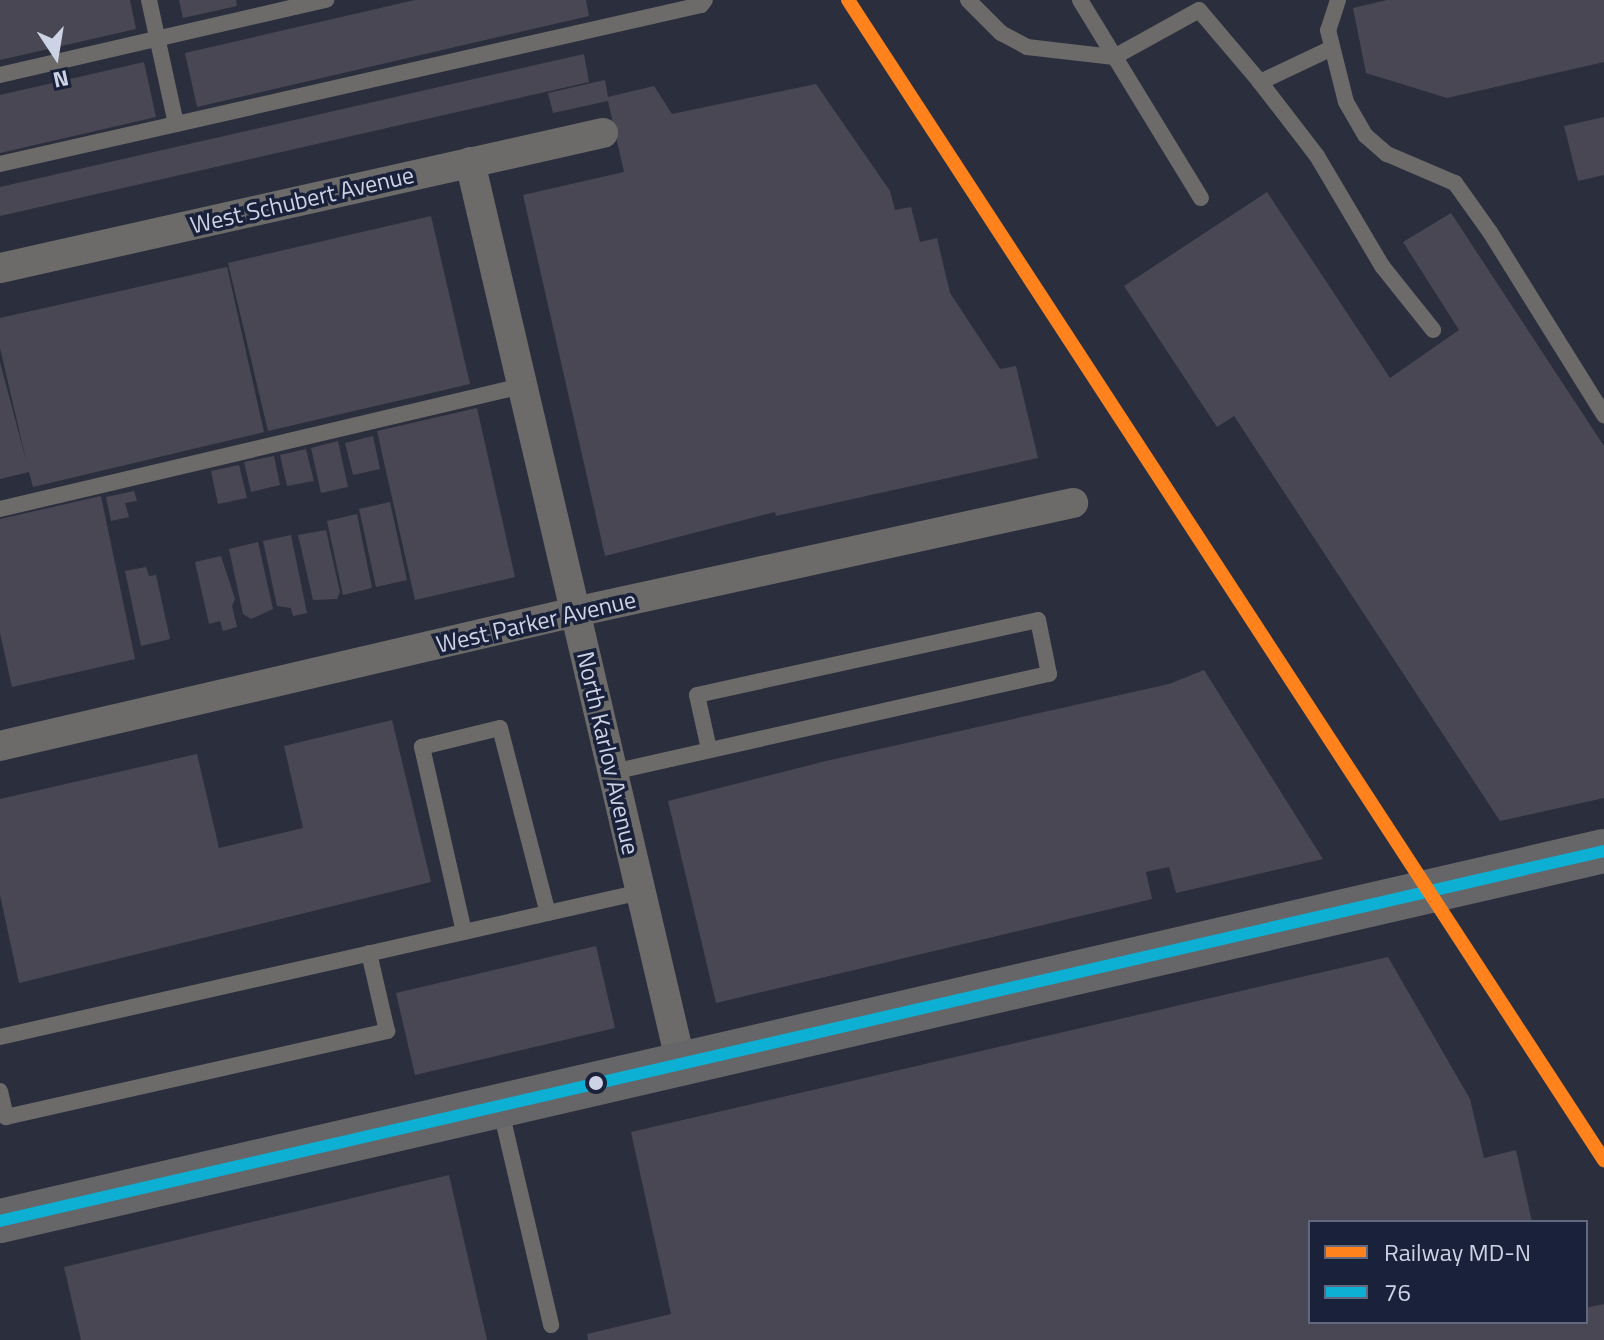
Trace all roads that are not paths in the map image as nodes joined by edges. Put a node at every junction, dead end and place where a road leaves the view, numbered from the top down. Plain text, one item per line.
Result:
1 (149, 0) edge
2 (326, 0) edge
3 (705, 0) edge
4 (968, 0) edge
5 (1080, 0) edge
6 (1338, 0) edge
7 (157, 39) junction
8 (1332, 48) junction
9 (1114, 57) junction
10 (0, 75) edge
11 (1260, 82) junction
12 (176, 124) junction
13 (603, 133) dead end
14 (470, 162) junction
15 (0, 164) edge
16 (1201, 198) dead end
17 (0, 268) edge
18 (1433, 330) dead end
19 (522, 386) junction
20 (1604, 415) edge
21 (1073, 503) dead end
22 (0, 509) edge
23 (575, 612) junction
24 (0, 746) edge
25 (709, 749) junction
26 (613, 772) junction
27 (1604, 851) edge
28 (641, 892) junction
29 (548, 913) junction
30 (464, 932) junction
31 (369, 953) junction
32 (0, 1037) edge
33 (681, 1064) junction
34 (0, 1091) edge
35 (500, 1106) junction
36 (0, 1221) edge
37 (551, 1325) dead end

1 - 7 lane
2 - 7 lane
3 - 12 lane
4 - 9 lane
5 - 9 lane
6 - 8 lane
7 - 10 lane
7 - 12 lane
8 - 11 lane
8 - 20 lane
9 - 11 lane
9 - 16 lane
11 - 18 lane
12 - 15 lane
13 - 14 street, West Schubert Avenue
14 - 17 street, West Schubert Avenue
14 - 19 street, North Karlov Avenue
19 - 22 lane
19 - 23 street, North Karlov Avenue
21 - 23 street, West Parker Avenue
23 - 24 street, West Parker Avenue
23 - 26 street, North Karlov Avenue
25 - 25 lane
25 - 26 lane
26 - 28 street, North Karlov Avenue
27 - 33 main road
28 - 29 lane
28 - 33 street, North Karlov Avenue
29 - 30 lane
29 - 30 lane
30 - 31 lane
31 - 32 lane
31 - 34 lane
33 - 35 main road
35 - 36 main road
35 - 37 lane

